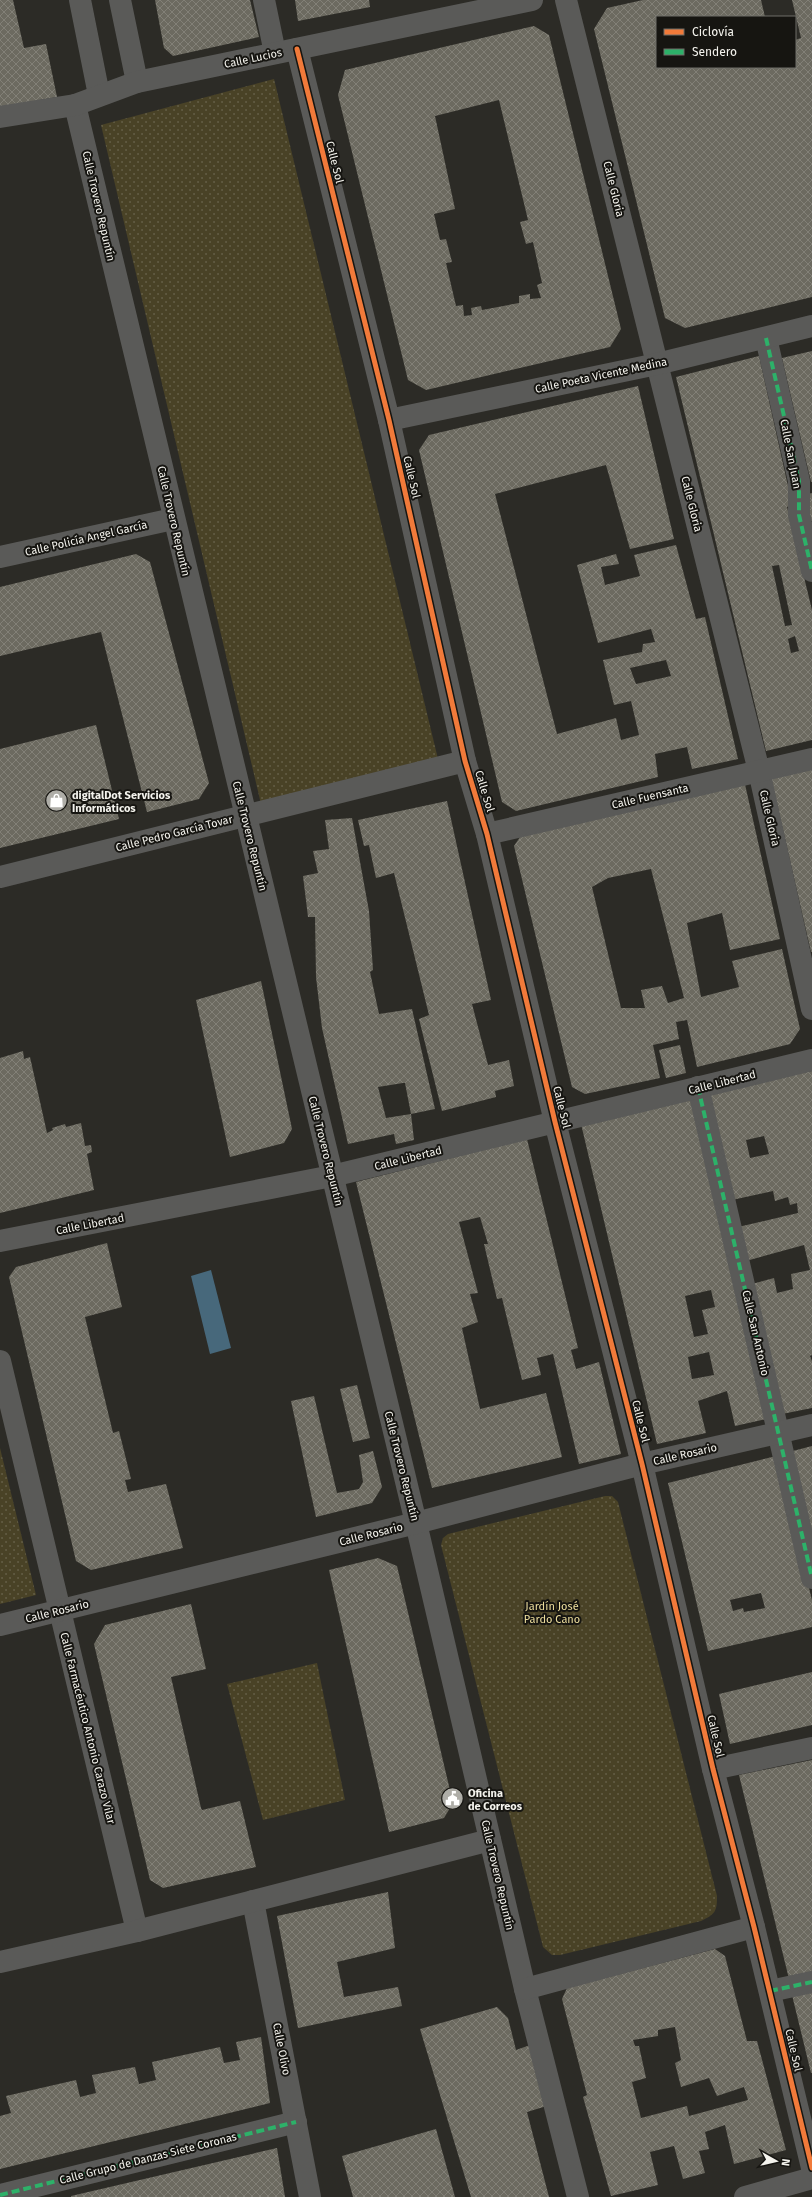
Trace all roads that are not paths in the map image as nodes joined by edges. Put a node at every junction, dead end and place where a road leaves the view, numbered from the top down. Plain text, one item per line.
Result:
1 (80, 0) edge
2 (120, 0) edge
3 (264, 0) edge
4 (532, 0) edge
5 (566, 0) edge
6 (500, 3) edge
7 (296, 49) junction
8 (275, 53) junction
9 (137, 82) junction
10 (99, 95) junction
11 (75, 105) junction
12 (0, 117) edge
13 (812, 326) edge
14 (766, 338) junction
15 (657, 364) junction
16 (389, 420) junction
17 (173, 519) junction
18 (0, 557) edge
19 (812, 571) edge
20 (812, 759) edge
21 (465, 761) junction
22 (759, 771) junction
23 (245, 816) junction
24 (487, 834) junction
25 (0, 877) edge
26 (812, 1009) edge
27 (812, 1060) edge
28 (698, 1087) junction
29 (555, 1122) junction
30 (332, 1176) junction
31 (0, 1241) edge
32 (0, 1361) edge
33 (812, 1425) edge
34 (777, 1433) junction
35 (642, 1464) junction
36 (416, 1523) junction
37 (812, 1578) edge
38 (60, 1610) junction
39 (0, 1625) edge
40 (812, 1748) edge
41 (713, 1769) junction
42 (490, 1840) junction
43 (253, 1901) junction
44 (754, 1927) junction
45 (136, 1931) junction
46 (0, 1962) edge
47 (812, 1982) edge
48 (525, 1989) junction
49 (770, 1992) junction
50 (296, 2122) junction
51 (812, 2168) edge
52 (812, 2178) edge
53 (0, 2195) edge
54 (310, 2197) edge
55 (578, 2197) edge
56 (745, 2197) edge

1 - 10 street
2 - 9 street
3 - 8 street
4 - 6 street, Calle Lucios
5 - 15 street, Calle Gloria
6 - 7 street, Calle Lucios
7 - 8 street, Calle Lucios
7 - 16 street, Calle Sol
8 - 9 street, Calle Lucios
9 - 10 street, Calle Lucios
10 - 11 street, Calle Lucios
11 - 12 street, Calle Lucios
11 - 17 street, Calle Trovero Repuntín
13 - 14 street, Calle Poeta Vicente Medina
14 - 15 street, Calle Poeta Vicente Medina
14 - 19 street, Calle San Juan
15 - 16 street, Calle Poeta Vicente Medina
15 - 22 street, Calle Gloria
16 - 21 street, Calle Sol
17 - 18 street, Calle Policía Angel García
17 - 23 street, Calle Trovero Repuntín
20 - 22 street, Calle Fuensanta
21 - 23 street, Calle Pedro García Tovar
21 - 24 street, Calle Sol
22 - 24 street, Calle Fuensanta
22 - 26 street, Calle Gloria
23 - 25 street, Calle Pedro García Tovar
23 - 30 street, Calle Trovero Repuntín
24 - 29 street, Calle Sol
27 - 28 street, Calle Libertad
28 - 29 street, Calle Libertad
28 - 34 street, Calle San Antonio
29 - 30 street, Calle Libertad
29 - 35 street, Calle Sol
30 - 31 street, Calle Libertad
30 - 36 street, Calle Trovero Repuntín
32 - 38 street, Calle Farmacéutico Antonio Carazo Vilar
33 - 34 street, Calle Rosario
34 - 35 street, Calle Rosario
34 - 37 street, Calle San Antonio
35 - 36 street, Calle Rosario
35 - 41 street, Calle Sol
36 - 38 street, Calle Rosario
36 - 42 street, Calle Trovero Repuntín
38 - 39 street, Calle Rosario
38 - 45 street, Calle Farmacéutico Antonio Carazo Vilar
40 - 41 street
41 - 44 street, Calle Sol
42 - 43 street
42 - 48 street, Calle Trovero Repuntín
43 - 45 street
43 - 50 street, Calle Olivo
44 - 48 street
44 - 49 street, Calle Sol
45 - 46 street
47 - 49 street
48 - 55 street, Calle Trovero Repuntín
49 - 51 street, Calle Sol
50 - 53 street, Calle Grupo de Danzas Siete Coronas
50 - 54 street, Calle Olivo
52 - 56 street

